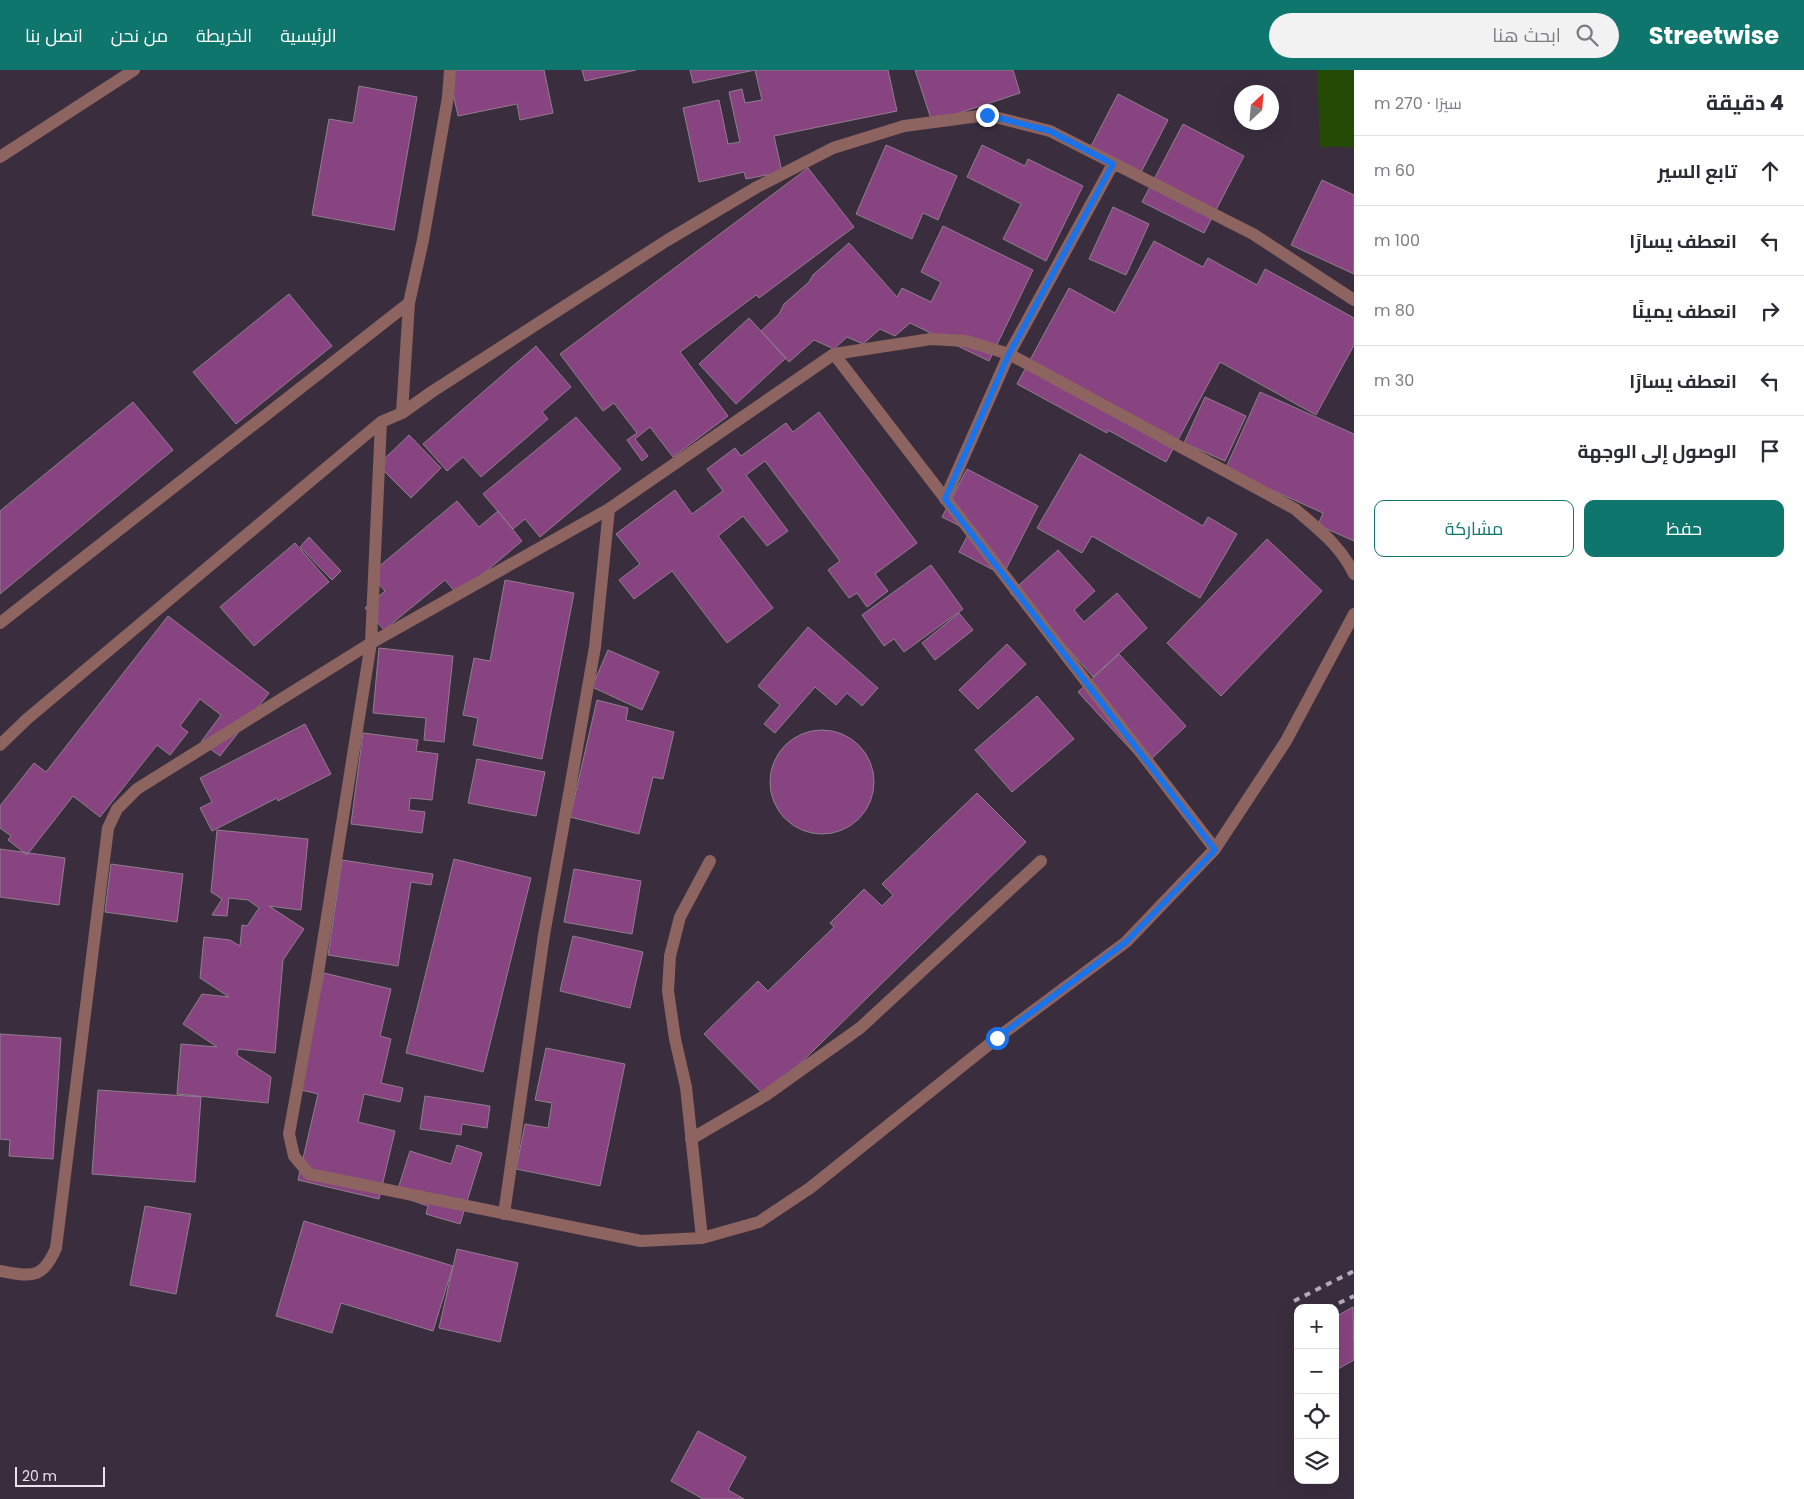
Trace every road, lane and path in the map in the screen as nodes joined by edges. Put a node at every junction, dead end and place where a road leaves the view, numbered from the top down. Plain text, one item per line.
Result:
1 (134, 70) edge
2 (450, 70) edge
3 (0, 157) edge
4 (1113, 164) junction
5 (1354, 300) edge
6 (409, 303) junction
7 (834, 354) junction
8 (1009, 354) junction
9 (402, 413) junction
10 (381, 422) junction
11 (945, 499) junction
12 (609, 509) junction
13 (1354, 574) edge
14 (1354, 614) edge
15 (0, 623) edge
16 (371, 643) junction
17 (0, 745) edge
18 (1215, 850) junction
19 (1042, 860) dead end
20 (710, 861) dead end
21 (691, 1139) junction
22 (504, 1214) junction
23 (702, 1238) junction
24 (0, 1271) edge

1 - 3 street
2 - 6 street
4 - 5 street
4 - 8 street
4 - 9 street
6 - 9 street
6 - 15 street
7 - 8 street
7 - 11 street
7 - 12 street
8 - 11 street
8 - 13 street
9 - 10 street
10 - 16 street
10 - 17 street
11 - 18 street
12 - 16 street
12 - 22 street
14 - 18 street
16 - 22 street
16 - 24 street
18 - 23 street
19 - 21 street
20 - 21 street
21 - 23 street
22 - 23 street

